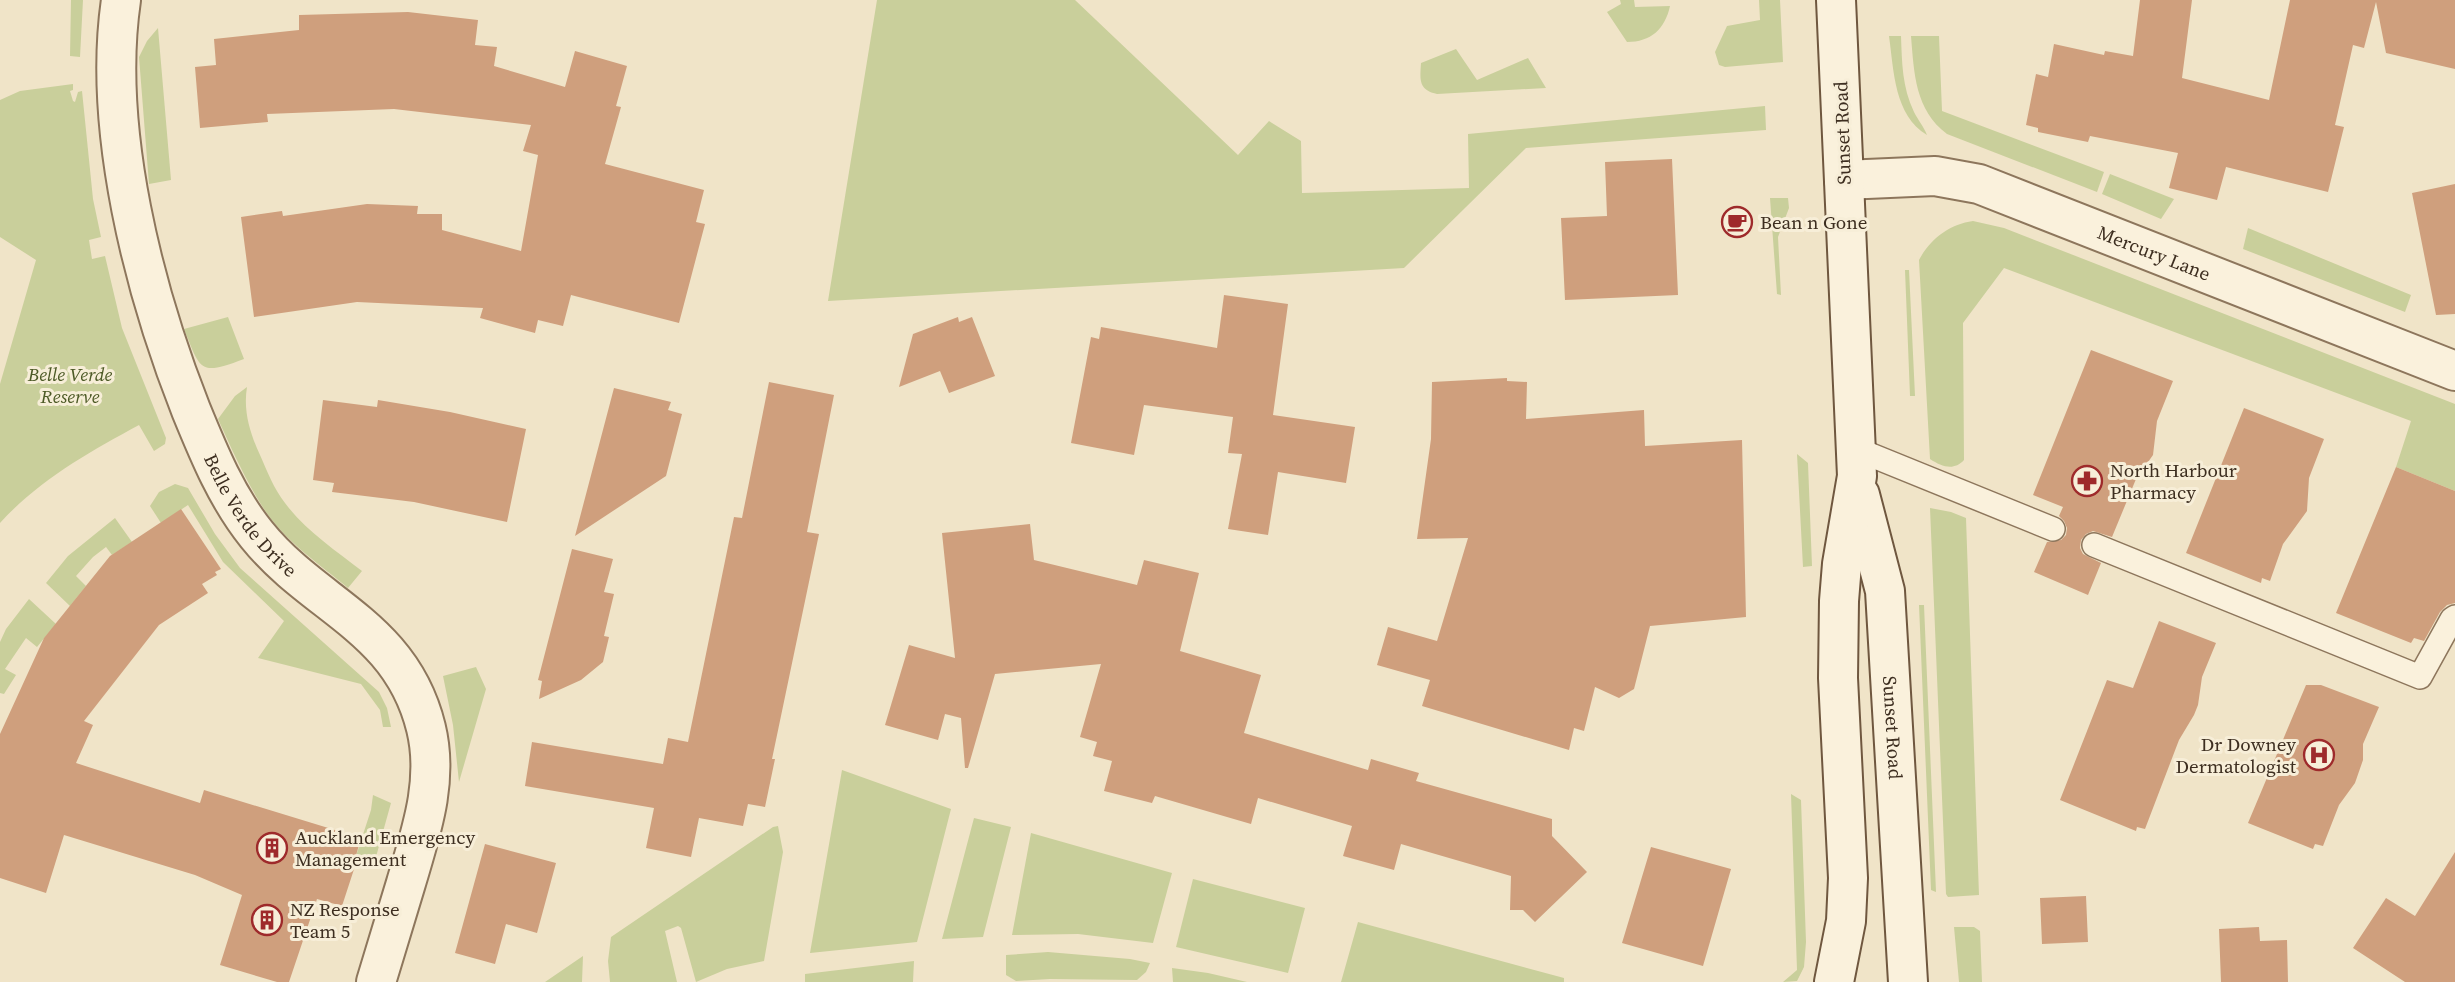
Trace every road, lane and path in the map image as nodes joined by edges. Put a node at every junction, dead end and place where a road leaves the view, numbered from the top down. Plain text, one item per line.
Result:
1 (121, 0) edge
2 (1836, 0) edge
3 (1844, 180) junction
4 (2455, 371) edge
5 (1856, 463) junction
6 (2053, 529) dead end
7 (2094, 545) dead end
8 (2455, 617) edge
9 (376, 982) edge
10 (1834, 982) edge
11 (1908, 982) edge

1 - 9 street, Belle Verde Drive
2 - 3 street, Sunset Road
3 - 4 street, Mercury Lane
3 - 5 street, Sunset Road
5 - 6 lane
5 - 10 street, Sunset Road
5 - 11 street, Sunset Road
7 - 8 lane

